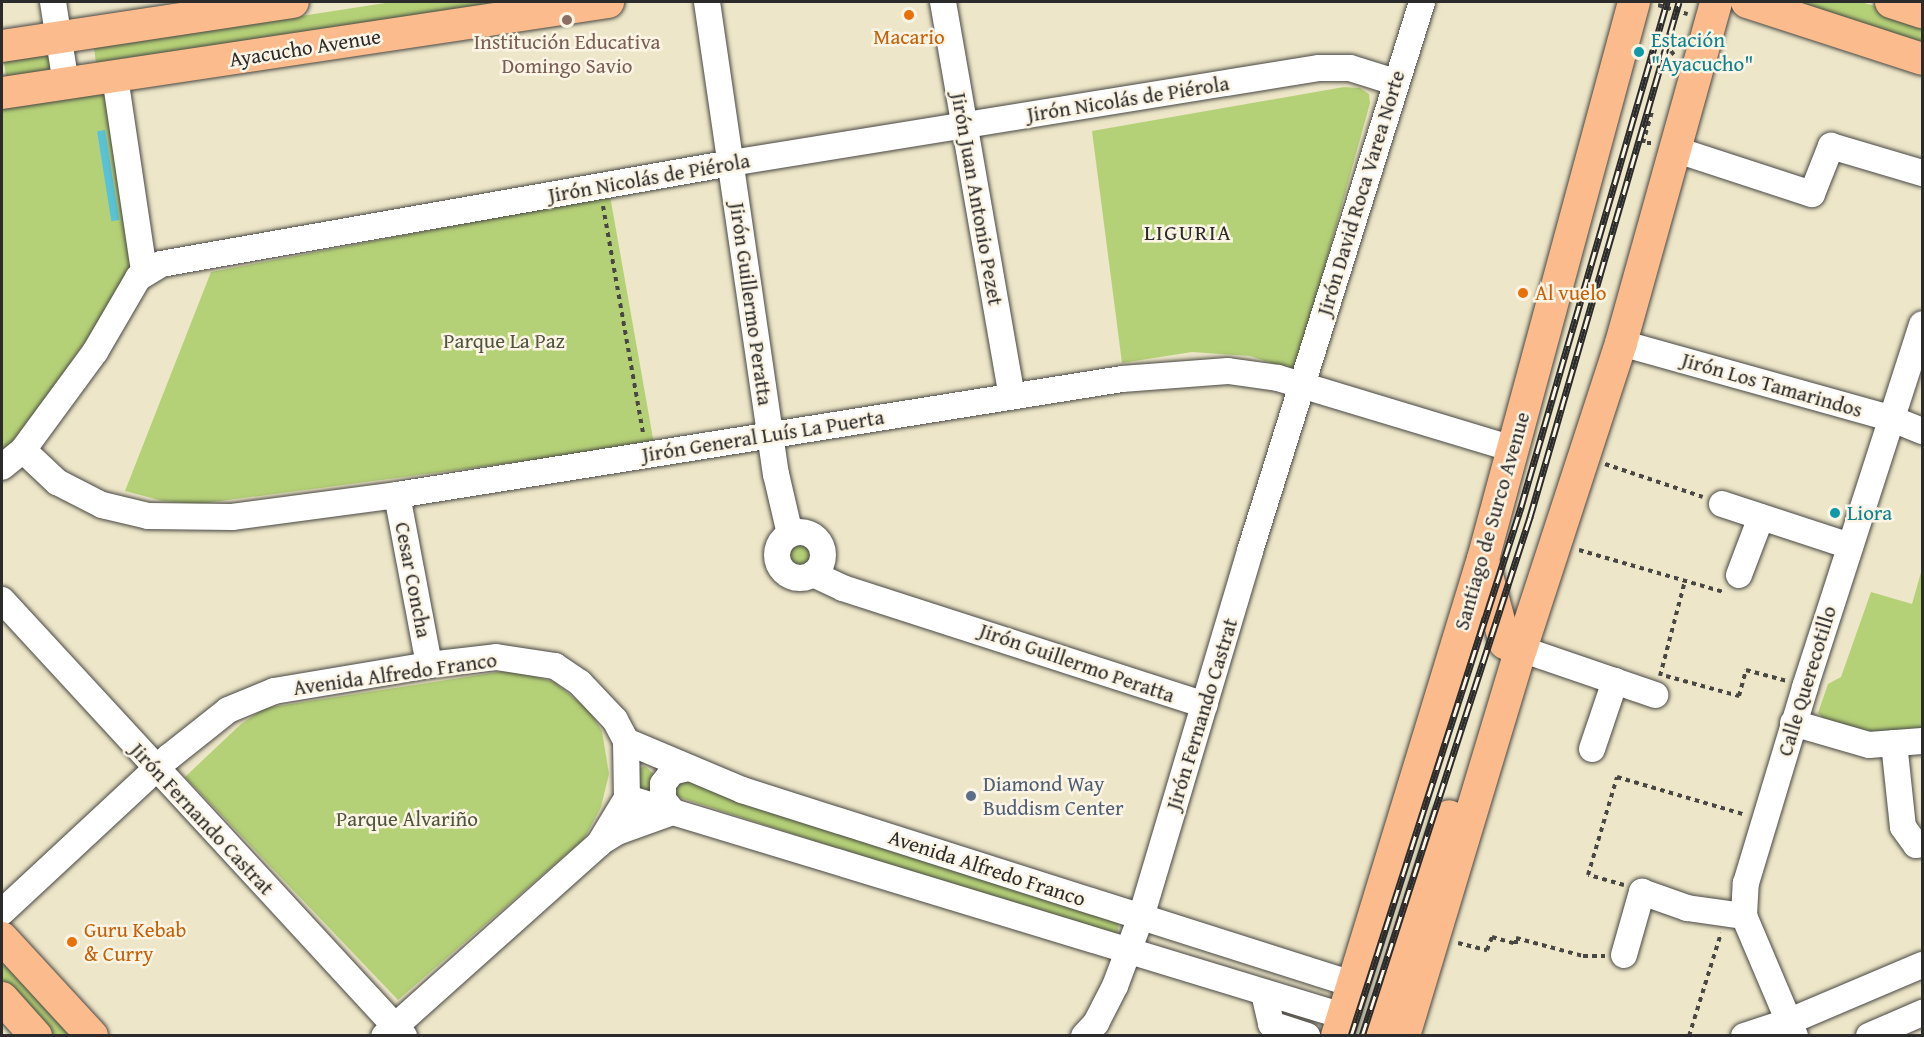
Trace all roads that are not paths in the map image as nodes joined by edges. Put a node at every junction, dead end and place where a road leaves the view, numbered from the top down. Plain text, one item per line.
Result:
1 (53, 2) edge
2 (293, 2) edge
3 (608, 2) edge
4 (707, 2) edge
5 (943, 2) edge
6 (1422, 2) edge
7 (1747, 2) edge
8 (1891, 2) edge
9 (1644, 3) edge
10 (1713, 11) edge
11 (1922, 11) edge
12 (59, 37) junction
13 (2, 46) edge
14 (1923, 59) edge
15 (115, 77) junction
16 (1395, 82) junction
17 (66, 84) junction
18 (2, 93) edge
19 (964, 126) junction
20 (1677, 150) junction
21 (730, 163) junction
22 (1923, 173) edge
23 (144, 272) junction
24 (1923, 324) edge
25 (1618, 353) junction
26 (1302, 385) junction
27 (1012, 396) junction
28 (1890, 418) junction
29 (1923, 431) edge
30 (770, 435) junction
31 (1513, 449) junction
32 (23, 450) junction
33 (2, 467) edge
34 (398, 495) junction
35 (1722, 504) road end
36 (1761, 517) junction
37 (790, 534) junction
38 (1850, 546) junction
39 (1483, 559) junction
40 (813, 574) junction
41 (1737, 585) road end
42 (2, 600) edge
43 (1513, 646) junction
44 (429, 665) junction
45 (1615, 681) junction
46 (1658, 684) road end
47 (1205, 705) junction
48 (1794, 723) junction
49 (626, 741) junction
50 (1923, 741) edge
51 (1894, 743) junction
52 (1592, 749) dead end
53 (688, 768) junction
54 (156, 769) junction
55 (627, 798) junction
56 (673, 812) junction
57 (599, 844) junction
58 (1923, 844) edge
59 (2, 912) edge
60 (1736, 914) junction
61 (1141, 918) junction
62 (2, 938) edge
63 (1129, 952) junction
64 (1624, 956) road end
65 (1281, 962) junction
66 (1923, 965) edge
67 (1352, 984) junction
68 (1267, 994) junction
69 (2, 998) edge
70 (1923, 1013) edge
71 (1324, 1028) edge
72 (1793, 1028) edge
73 (394, 1032) edge
74 (36, 1035) edge
75 (92, 1035) edge
76 (1084, 1035) edge
77 (1378, 1035) edge
78 (1404, 1035) edge
79 (1744, 1035) edge
80 (1869, 1035) edge

1 - 12 street
2 - 12 main road
3 - 15 main road, Ayacucho Avenue
4 - 21 street, Jirón Guillermo Peratta
5 - 19 street, Jirón Juan Antonio Pezet
6 - 16 street, Jirón David Roca Varea Norte
7 - 14 main road
8 - 11 main road
9 - 31 main road, Santiago de Surco Avenue
10 - 20 main road
12 - 13 main road
12 - 17 street
15 - 17 main road, Ayacucho Avenue
15 - 23 street
16 - 19 street, Jirón Nicolás de Piérola
16 - 26 street, Jirón David Roca Varea Norte
17 - 18 main road, Ayacucho Avenue
19 - 21 street, Jirón Nicolás de Piérola
19 - 27 street, Jirón Juan Antonio Pezet
20 - 22 street
20 - 25 main road
21 - 23 street, Jirón Nicolás de Piérola
21 - 30 street, Jirón Guillermo Peratta
23 - 32 street
24 - 28 street, Calle Querecotillo
25 - 28 street, Jirón Los Tamarindos
25 - 43 main road
25 - 43 main road
26 - 27 street, Jirón General Luís La Puerta
26 - 31 street, Jirón General Luís La Puerta
26 - 47 street, Jirón Fernando Castrat
27 - 30 street, Jirón General Luís La Puerta
28 - 29 street, Jirón Los Tamarindos
28 - 38 street, Calle Querecotillo
30 - 34 street, Jirón General Luís La Puerta
30 - 37 street, Jirón Guillermo Peratta
31 - 39 main road, Santiago de Surco Avenue
32 - 33 street
32 - 34 street, Jirón General Luís La Puerta
34 - 44 street, Cesar Concha
35 - 36 street
36 - 38 street
36 - 41 street
37 - 40 street
37 - 40 street
38 - 48 street, Calle Querecotillo
39 - 43 main road
39 - 67 main road, Santiago de Surco Avenue
40 - 47 street, Jirón Guillermo Peratta
42 - 54 street, Jirón Fernando Castrat
43 - 45 street
43 - 77 main road
43 - 78 main road
44 - 49 street, Avenida Alfredo Franco
44 - 54 street, Avenida Alfredo Franco
45 - 46 street
45 - 52 street
47 - 61 street, Jirón Fernando Castrat
48 - 51 street
48 - 60 street, Calle Querecotillo
49 - 53 street, Avenida Alfredo Franco
49 - 55 street, Avenida Alfredo Franco
50 - 51 street
51 - 58 street
53 - 56 street
53 - 61 street, Avenida Alfredo Franco
54 - 59 street, Avenida Alfredo Franco
54 - 73 street, Jirón Fernando Castrat
55 - 56 street, Avenida Alfredo Franco
55 - 57 street
56 - 57 street
56 - 63 street, Avenida Alfredo Franco
57 - 73 street
60 - 64 street
60 - 72 street, Calle Querecotillo
61 - 63 street, Jirón Fernando Castrat
61 - 65 street, Avenida Alfredo Franco
62 - 75 main road
63 - 68 street, Avenida Alfredo Franco
63 - 76 street, Jirón Fernando Castrat
65 - 67 street, Avenida Alfredo Franco
65 - 68 street
66 - 72 street
67 - 71 main road, Santiago de Surco Avenue
68 - 71 street
69 - 74 main road
70 - 80 street
72 - 79 street

